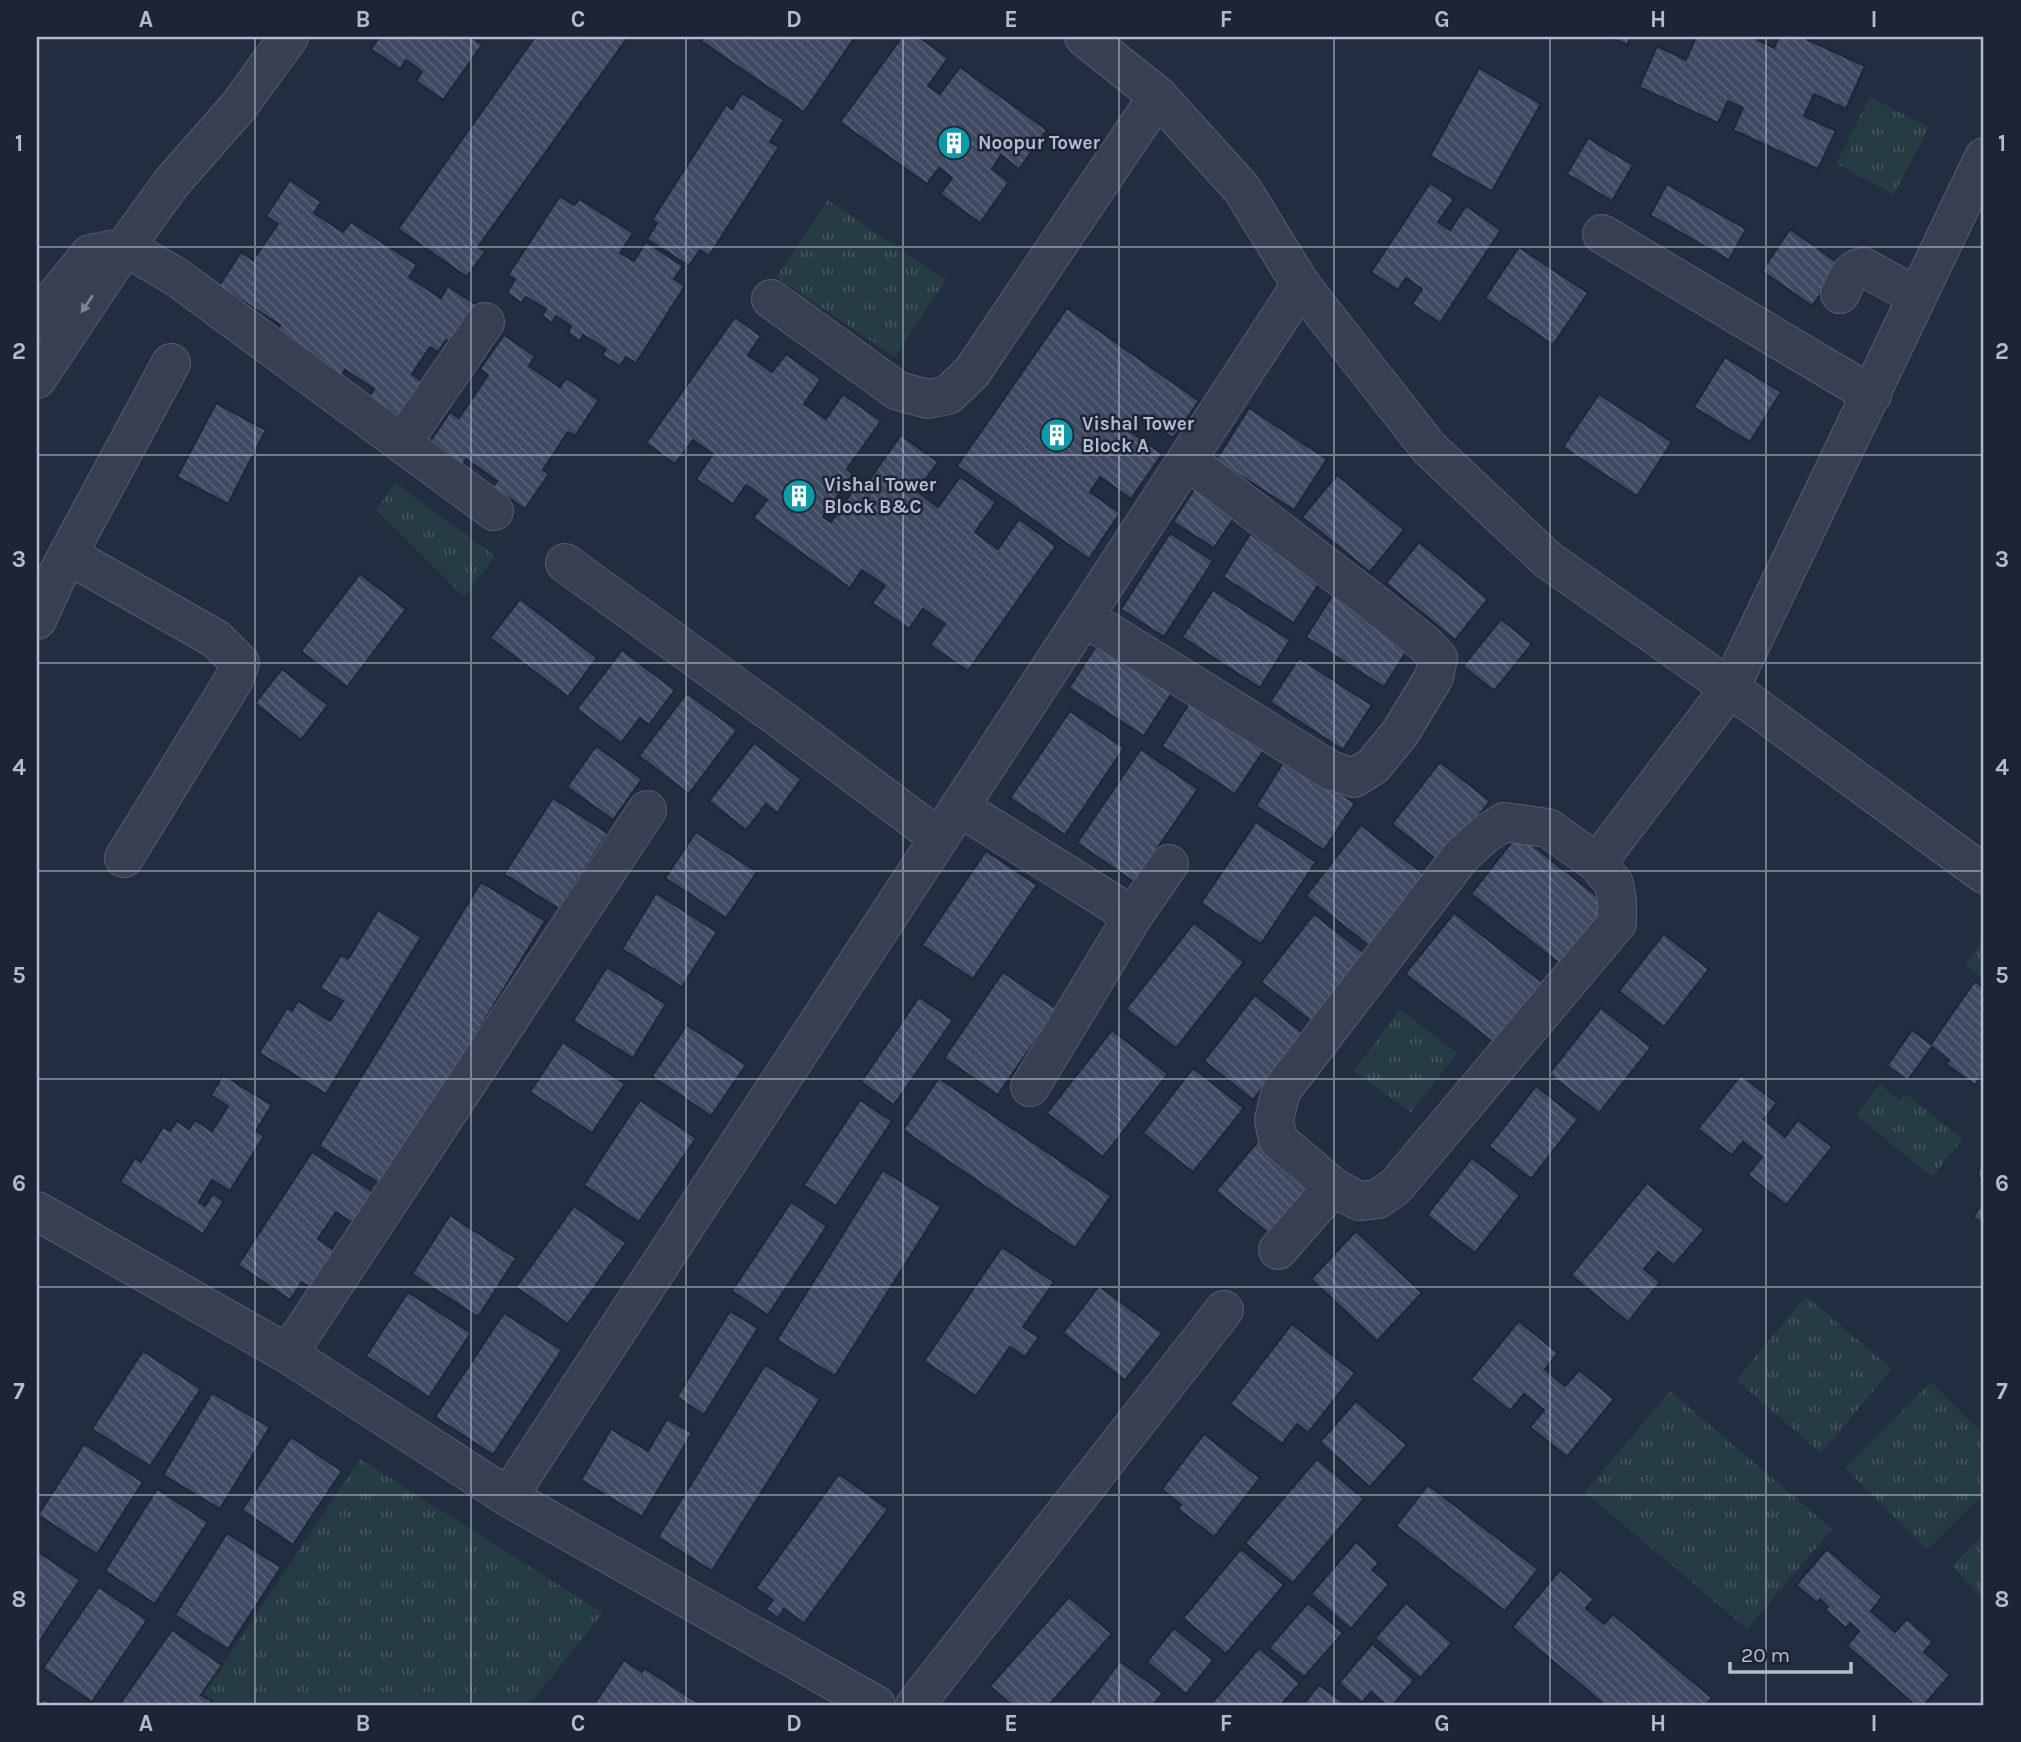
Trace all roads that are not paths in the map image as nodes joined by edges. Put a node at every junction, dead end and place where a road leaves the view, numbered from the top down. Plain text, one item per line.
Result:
1 (289, 37) edge
2 (1084, 37) edge
3 (1158, 96) junction
4 (1984, 157) edge
5 (1602, 234) dead end
6 (125, 247) junction
7 (1301, 285) junction
8 (1840, 294) dead end
9 (1916, 296) junction
10 (771, 299) dead end
11 (37, 319) edge
12 (485, 321) dead end
13 (171, 363) dead end
14 (37, 379) edge
15 (1872, 395) junction
16 (402, 443) junction
17 (1187, 460) junction
18 (494, 511) dead end
19 (68, 555) junction
20 (565, 564) dead end
21 (1084, 617) junction
22 (37, 620) edge
23 (1730, 688) junction
24 (960, 807) junction
25 (647, 810) dead end
26 (939, 838) junction
27 (124, 858) dead end
28 (1597, 863) junction
29 (1169, 864) dead end
30 (1984, 874) edge
31 (1133, 916) junction
32 (1030, 1087) dead end
33 (1333, 1187) junction
34 (37, 1211) edge
35 (1278, 1250) dead end
36 (1224, 1310) dead end
37 (288, 1354) junction
38 (508, 1497) junction
39 (871, 1704) edge
40 (915, 1705) edge

1 - 6 street
2 - 3 street
3 - 7 street
3 - 10 street
4 - 9 street
5 - 15 street
6 - 11 street
6 -> 14 street
6 - 16 street
7 - 17 street
7 - 23 street
8 - 9 street
9 - 15 street
12 - 16 street
13 - 19 street
15 - 23 street
16 - 18 street
17 - 21 street
17 - 21 street
19 - 22 street
19 - 27 street
20 - 26 street
21 - 24 street
23 - 28 street
23 - 30 street
24 - 26 street
24 - 31 street
25 - 37 street
26 - 38 street
28 - 33 street
28 - 33 street
29 - 31 street
31 - 32 street
33 - 35 street
34 - 37 street
36 - 40 street
37 - 38 street
38 - 39 street

